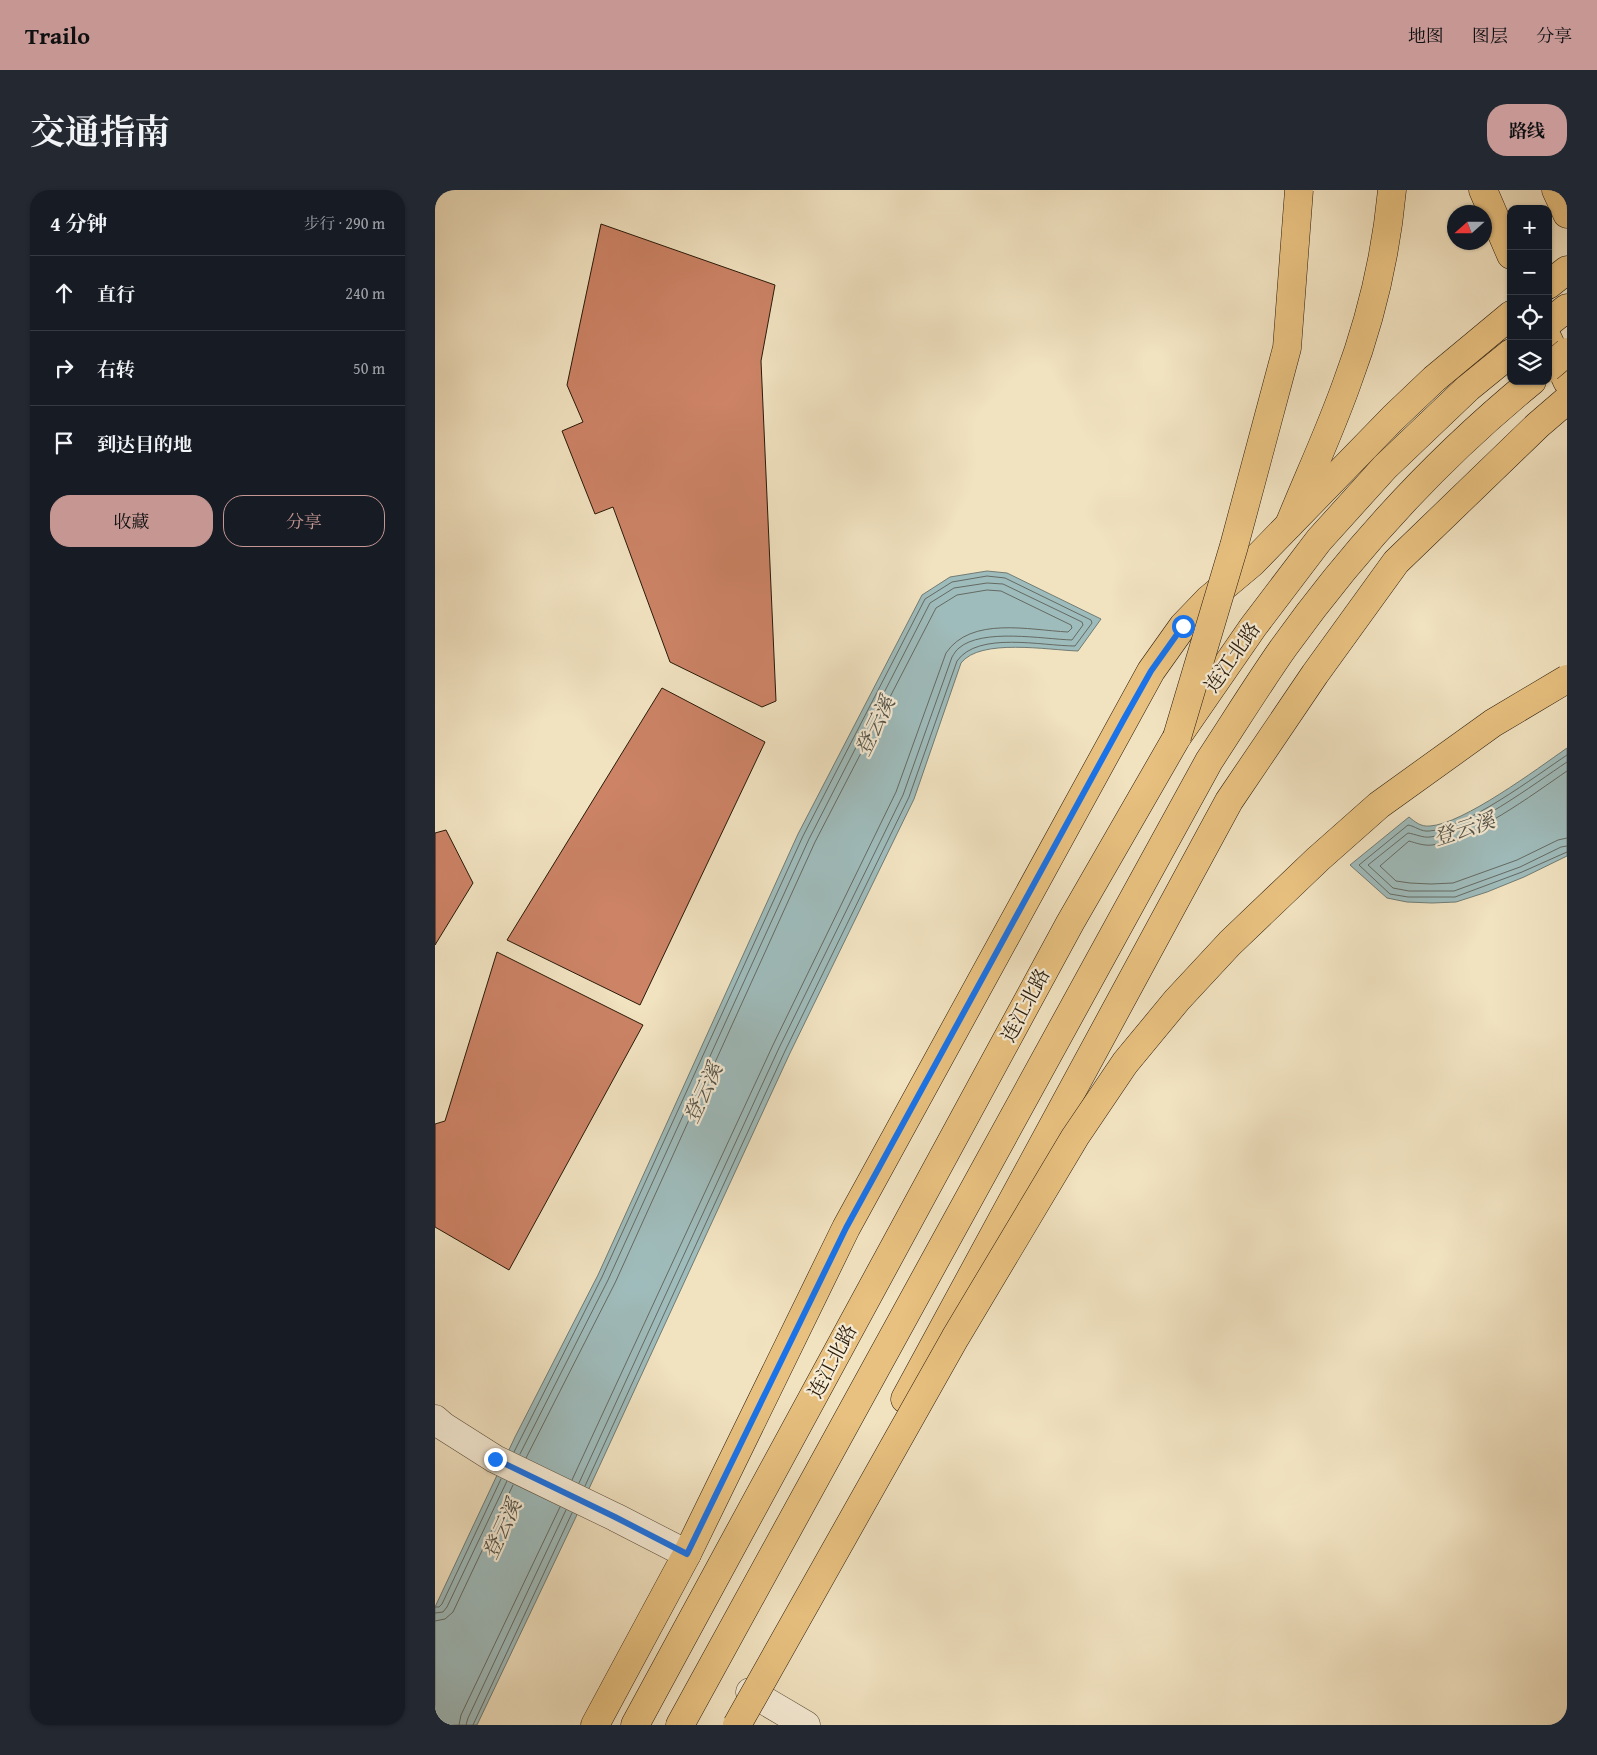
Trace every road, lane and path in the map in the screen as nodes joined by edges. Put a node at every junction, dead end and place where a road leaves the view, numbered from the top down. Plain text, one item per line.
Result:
1 (1299, 190) edge
2 (1392, 190) edge
3 (1483, 190) edge
4 (1556, 190) edge
5 (1567, 214) edge
6 (1509, 250) edge
7 (1567, 270) edge
8 (1552, 282) edge
9 (1567, 308) edge
10 (1507, 318) edge
11 (1552, 320) edge
12 (1552, 349) edge
13 (1567, 352) edge
14 (1507, 356) edge
15 (1552, 365) edge
16 (1567, 381) edge
17 (1527, 385) edge
18 (1567, 400) edge
19 (1289, 525) junction
20 (1567, 679) edge
21 (1177, 737) junction
22 (435, 1419) edge
23 (687, 1554) junction
24 (750, 1692) junction
25 (595, 1725) edge
26 (635, 1725) edge
27 (680, 1725) edge
28 (732, 1725) edge
29 (737, 1725) edge
30 (806, 1725) edge

1 - 21 main road, bridge
2 - 19 main road
3 - 6 main road
4 - 5 main road
7 - 8 main road
9 - 11 main road
10 - 19 main road
12 - 16 main road
13 - 15 main road, bridge
14 - 21 main road, 连江北路
17 - 27 main road, 连江北路
18 - 24 main road
19 - 23 main road
20 - 29 main road, bridge
21 - 26 main road, 连江北路
22 - 23 street
23 - 25 main road
24 - 28 main road
24 - 30 street

